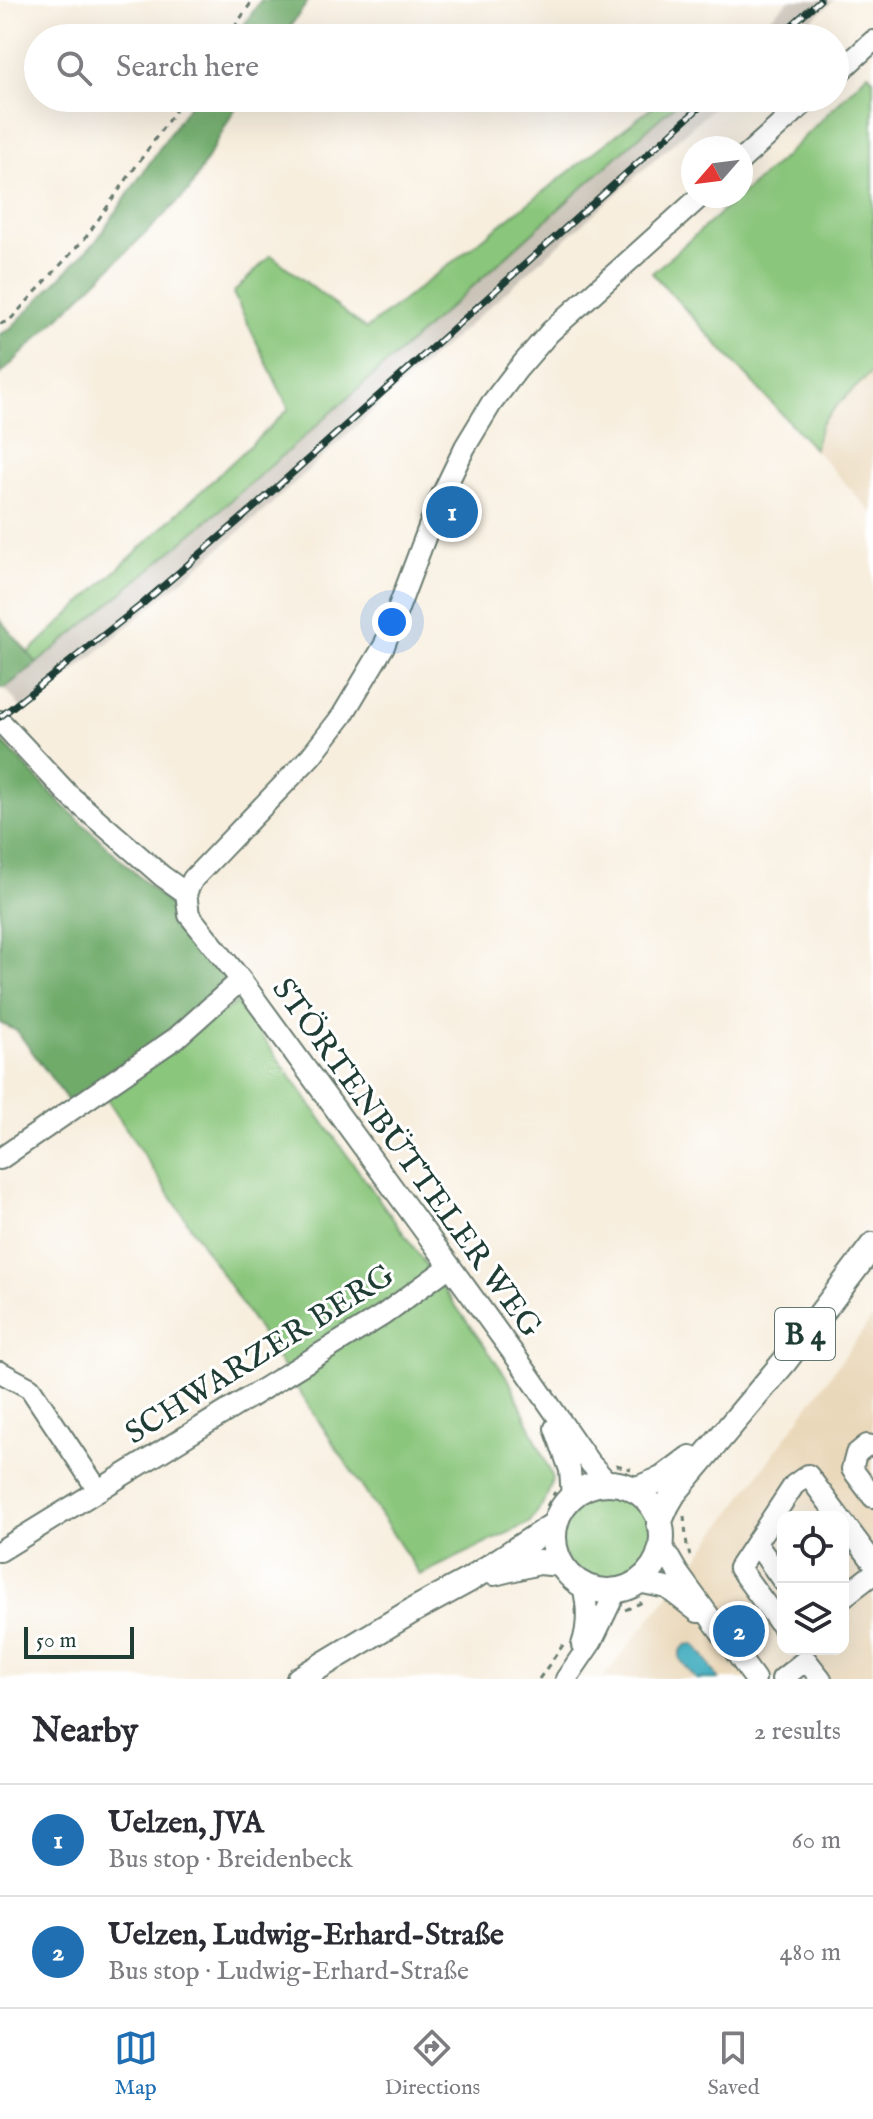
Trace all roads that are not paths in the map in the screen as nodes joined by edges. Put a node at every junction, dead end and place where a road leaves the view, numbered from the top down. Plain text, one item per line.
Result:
1 (870, 51) edge
2 (849, 66) edge
3 (794, 112) edge
4 (753, 149) edge
5 (688, 208) edge
6 (0, 721) edge
7 (186, 893) junction
8 (241, 980) junction
9 (0, 1159) edge
10 (873, 1245) edge
11 (450, 1266) junction
12 (0, 1372) edge
13 (734, 1420) junction
14 (873, 1446) edge
15 (580, 1466) junction
16 (634, 1480) junction
17 (609, 1484) junction
18 (98, 1490) junction
19 (572, 1497) junction
20 (873, 1497) edge
21 (835, 1511) edge
22 (551, 1516) junction
23 (849, 1530) edge
24 (660, 1533) junction
25 (756, 1543) junction
26 (0, 1551) edge
27 (873, 1562) edge
28 (561, 1564) junction
29 (777, 1573) edge
30 (873, 1574) edge
31 (469, 1580) junction
32 (672, 1581) junction
33 (583, 1586) junction
34 (849, 1592) edge
35 (620, 1595) junction
36 (777, 1621) edge
37 (802, 1655) edge
38 (299, 1679) edge
39 (565, 1679) edge
40 (755, 1679) edge
41 (782, 1679) edge
42 (821, 1679) edge

1 - 2 street
3 - 4 street
5 - 7 street
6 - 7 street
7 - 8 street, STÖRTENBÜTTELER WEG
8 - 9 street, STÖRTENBÜTTELER WEG
8 - 11 street, STÖRTENBÜTTELER WEG
10 - 13 main road, B 4
11 - 15 street, STÖRTENBÜTTELER WEG
11 - 18 street, SCHWARZER BERG
12 - 18 street
13 - 16 main road, B 4
13 - 24 main road, B 4
14 - 20 street
15 - 17 street, STÖRTENBÜTTELER WEG
15 - 19 street, STÖRTENBÜTTELER WEG
16 - 17 main road
16 - 24 main road
17 - 19 main road
18 - 26 street, SCHWARZER BERG
19 - 22 main road
21 - 25 street
22 - 28 main road
22 - 31 main road
23 - 27 street
24 - 32 street
24 - 35 main road
25 - 29 street
25 - 36 street
28 - 31 main road
28 - 33 main road
30 - 34 street
31 - 38 main road
32 - 35 street
32 - 40 street
33 - 35 main road
33 - 39 street
35 - 39 street
37 - 41 street
37 - 42 street

